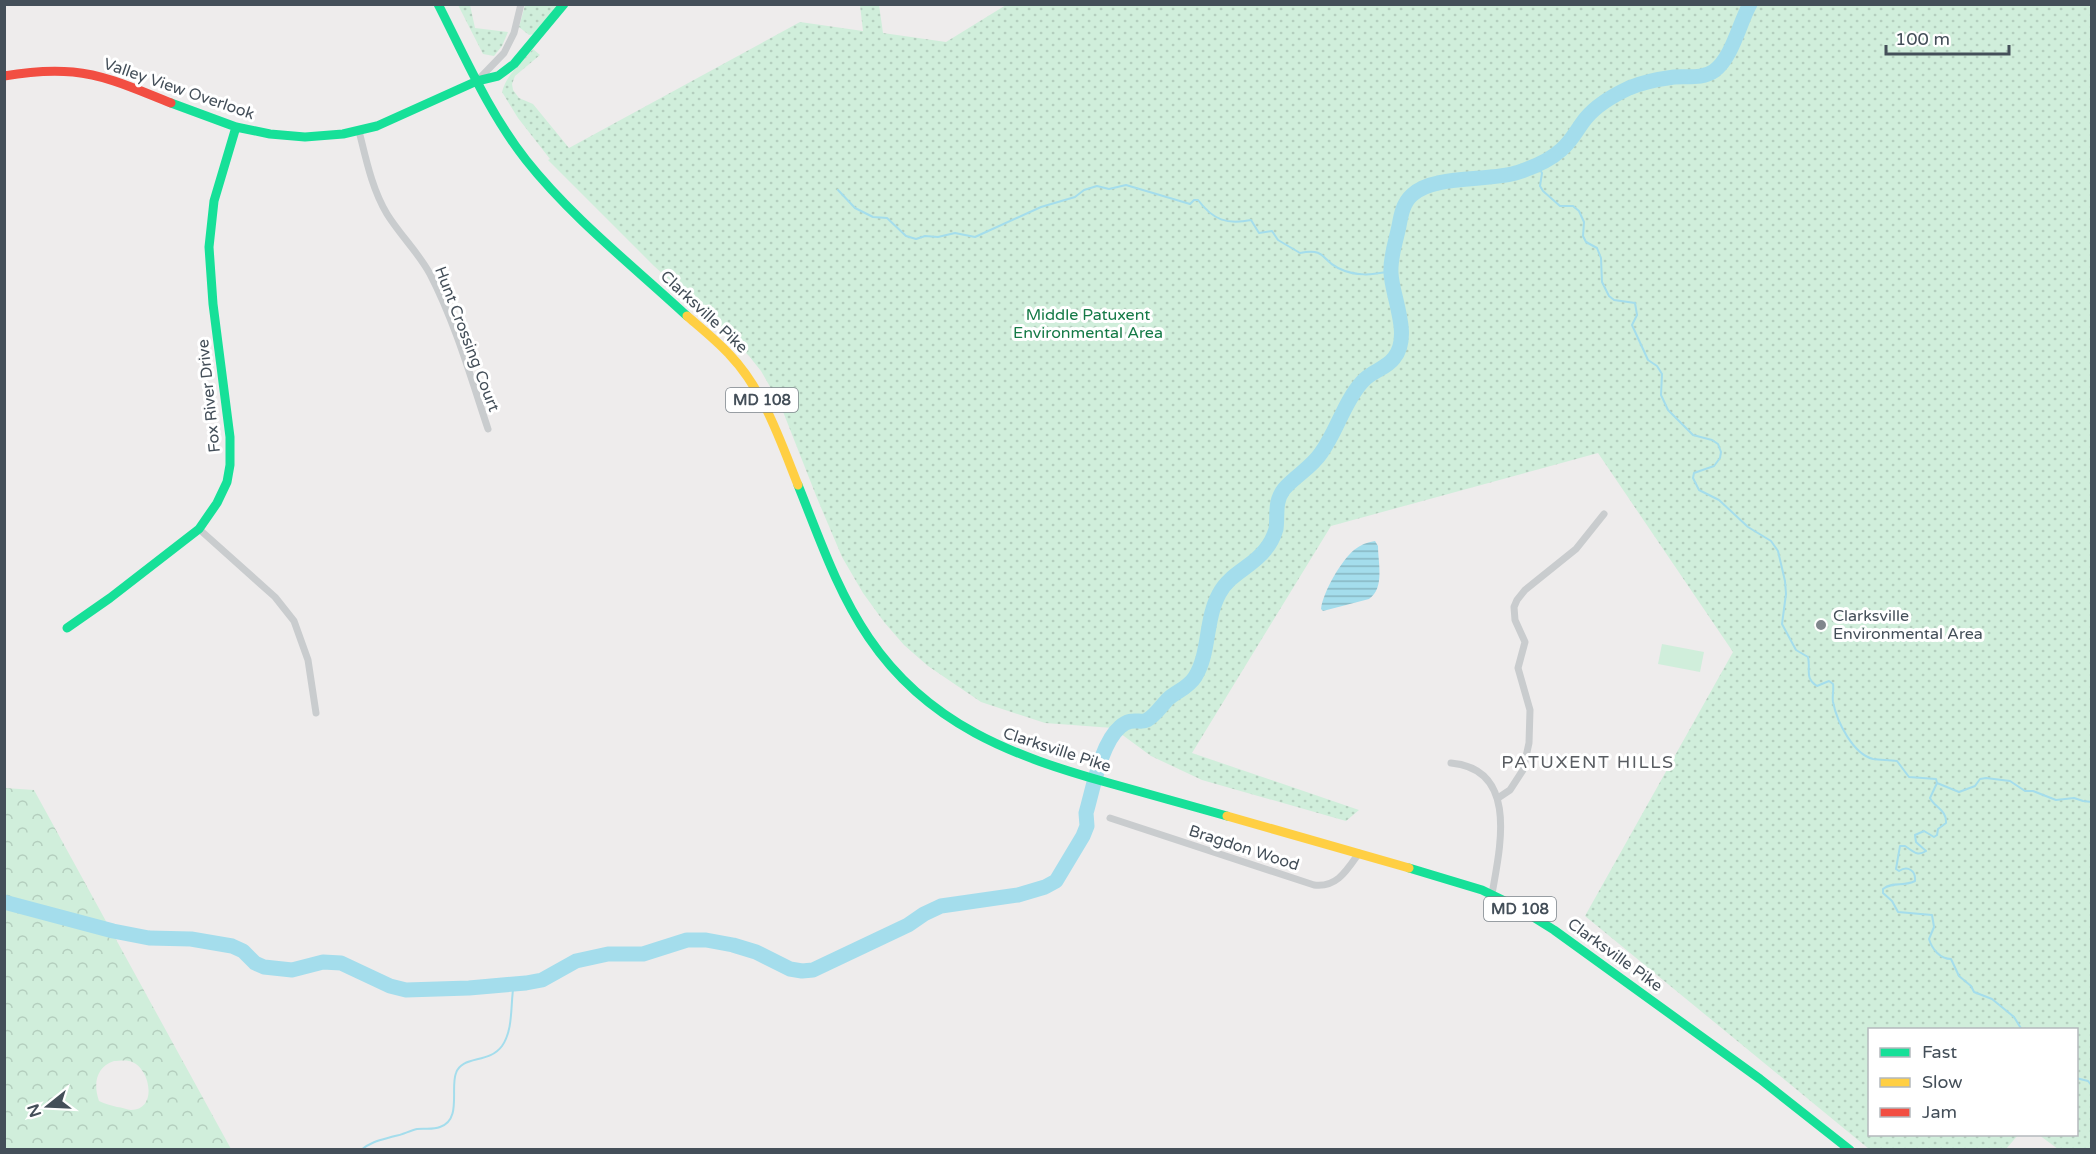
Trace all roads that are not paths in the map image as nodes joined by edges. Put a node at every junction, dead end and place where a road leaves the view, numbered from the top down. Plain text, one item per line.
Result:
1 (438, 4) edge
2 (520, 4) edge
3 (564, 4) edge
4 (4, 76) edge
5 (477, 81) junction
6 (236, 127) junction
7 (359, 131) junction
8 (488, 429) dead end
9 (1604, 514) dead end
10 (199, 530) junction
11 (67, 628) dead end
12 (316, 713) dead end
13 (1452, 763) dead end
14 (1498, 798) junction
15 (1110, 818) dead end
16 (1359, 854) junction
17 (1492, 894) junction
18 (1850, 1149) edge

1 - 5 main road, Clarksville Pike / MD 108
2 - 5 street
3 - 5 main road, Valley View Overlook
4 - 6 main road, Valley View Overlook
5 - 7 main road, Valley View Overlook
5 - 16 main road, Clarksville Pike / MD 108
6 - 7 main road, Valley View Overlook
6 - 10 main road, Fox River Drive
7 - 8 street, Hunt Crossing Court
9 - 14 street
10 - 11 main road, Fox River Drive
10 - 12 street
13 - 14 street
14 - 17 street
15 - 16 street, Bragdon Wood
16 - 17 main road, Clarksville Pike / MD 108
17 - 18 main road, Clarksville Pike / MD 108

